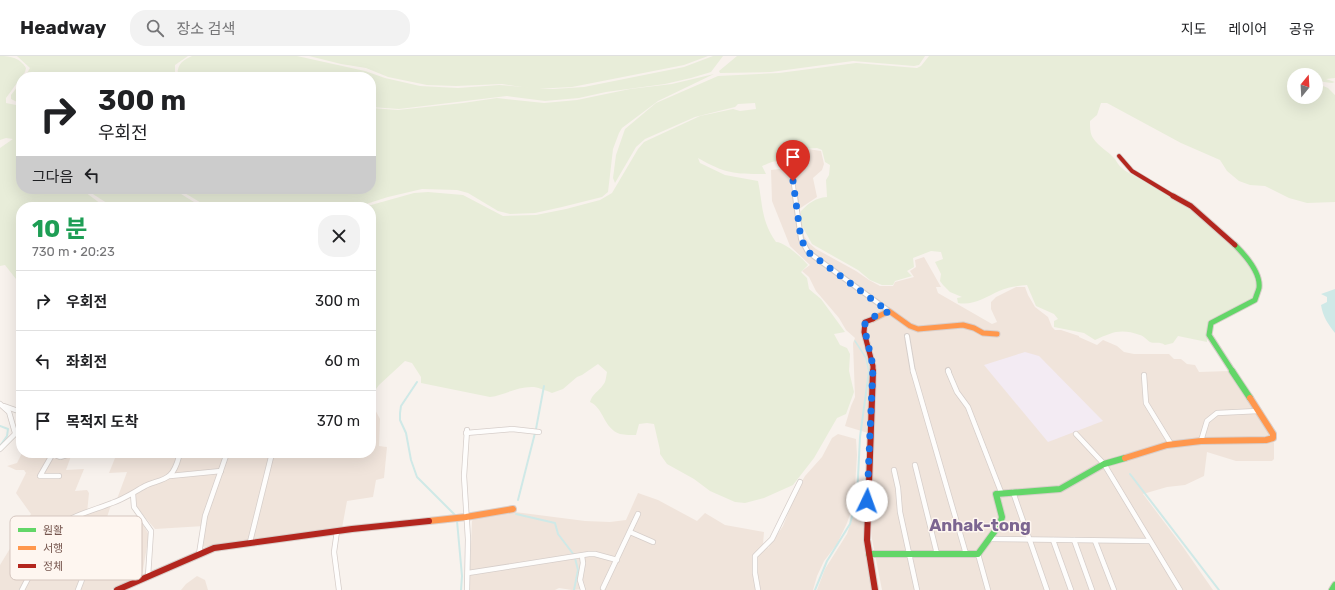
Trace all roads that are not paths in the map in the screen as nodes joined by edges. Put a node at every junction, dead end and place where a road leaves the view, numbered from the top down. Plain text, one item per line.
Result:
1 (1120, 156) dead end
2 (793, 181) dead end
3 (889, 312) junction
4 (996, 334) dead end
5 (907, 336) dead end
6 (948, 370) dead end
7 (1144, 375) dead end
8 (2, 405) edge
9 (16, 410) edge
10 (1258, 411) junction
11 (539, 432) dead end
12 (15, 433) joint
13 (1076, 434) dead end
14 (1201, 441) junction
15 (1171, 444) junction
16 (0, 449) edge
17 (49, 458) edge
18 (178, 458) edge
19 (225, 458) edge
20 (271, 458) edge
21 (1104, 464) junction
22 (915, 465) dead end
23 (894, 470) dead end
24 (221, 471) junction
25 (59, 476) dead end
26 (170, 476) junction
27 (800, 482) dead end
28 (1001, 492) junction
29 (1012, 492) junction
30 (133, 494) junction
31 (513, 509) dead end
32 (638, 514) dead end
33 (79, 516) edge
34 (140, 516) edge
35 (466, 517) junction
36 (142, 518) edge
37 (337, 531) junction
38 (630, 532) junction
39 (989, 539) junction
40 (1030, 540) junction
41 (1053, 540) junction
42 (1074, 540) junction
43 (1095, 541) junction
44 (1150, 541) junction
45 (250, 542) junction
46 (653, 542) dead end
47 (199, 554) junction
48 (869, 554) junction
49 (909, 554) junction
50 (937, 554) junction
51 (966, 554) junction
52 (978, 554) junction
53 (582, 556) junction
54 (617, 560) junction
55 (468, 573) junction
56 (148, 576) junction
57 (142, 579) edge
58 (27, 580) edge
59 (82, 580) edge
60 (139, 580) edge
61 (1335, 585) edge
62 (603, 588) dead end
63 (22, 590) edge
64 (78, 590) edge
65 (117, 590) edge
66 (339, 590) edge
67 (467, 590) edge
68 (583, 590) edge
69 (758, 590) edge
70 (875, 590) edge
71 (917, 590) edge
72 (988, 590) edge
73 (1047, 590) edge
74 (1071, 590) edge
75 (1092, 590) edge
76 (1114, 590) edge
77 (1180, 590) edge
78 (1332, 590) edge

1 - 10 main road
2 - 3 street
3 - 4 main road
3 - 48 main road
5 - 51 street
6 - 28 street
7 - 15 street
8 - 9 street
8 - 12 street
10 - 14 street
10 - 14 main road
11 - 35 street
12 - 16 street
13 - 21 street
14 - 15 main road
15 - 21 main road
17 - 25 street
18 - 26 street
19 - 24 street
20 - 45 street
21 - 29 main road
21 - 44 street
22 - 50 street
23 - 49 street
24 - 26 street
24 - 47 street
26 - 30 street
27 - 69 street
28 - 29 main road
28 - 39 main road
29 - 40 street
30 - 33 street
30 - 34 street
31 - 35 main road
32 - 38 street
35 - 37 main road
35 - 55 street
36 - 56 street
37 - 45 main road
37 - 66 street
38 - 46 street
38 - 54 street
39 - 40 street
39 - 52 main road
40 - 41 street
40 - 73 street
41 - 42 street
41 - 74 street
42 - 43 street
42 - 75 street
43 - 44 street
43 - 76 street
44 - 77 street
45 - 47 main road
47 - 56 main road
48 - 49 main road
48 - 70 main road
49 - 50 main road
49 - 71 street
50 - 51 main road
51 - 52 main road
52 - 72 street
53 - 54 street
53 - 55 street
53 - 68 street
54 - 62 street
55 - 67 street
56 - 57 main road
58 - 63 street
59 - 64 street
60 - 65 main road
61 - 78 main road

